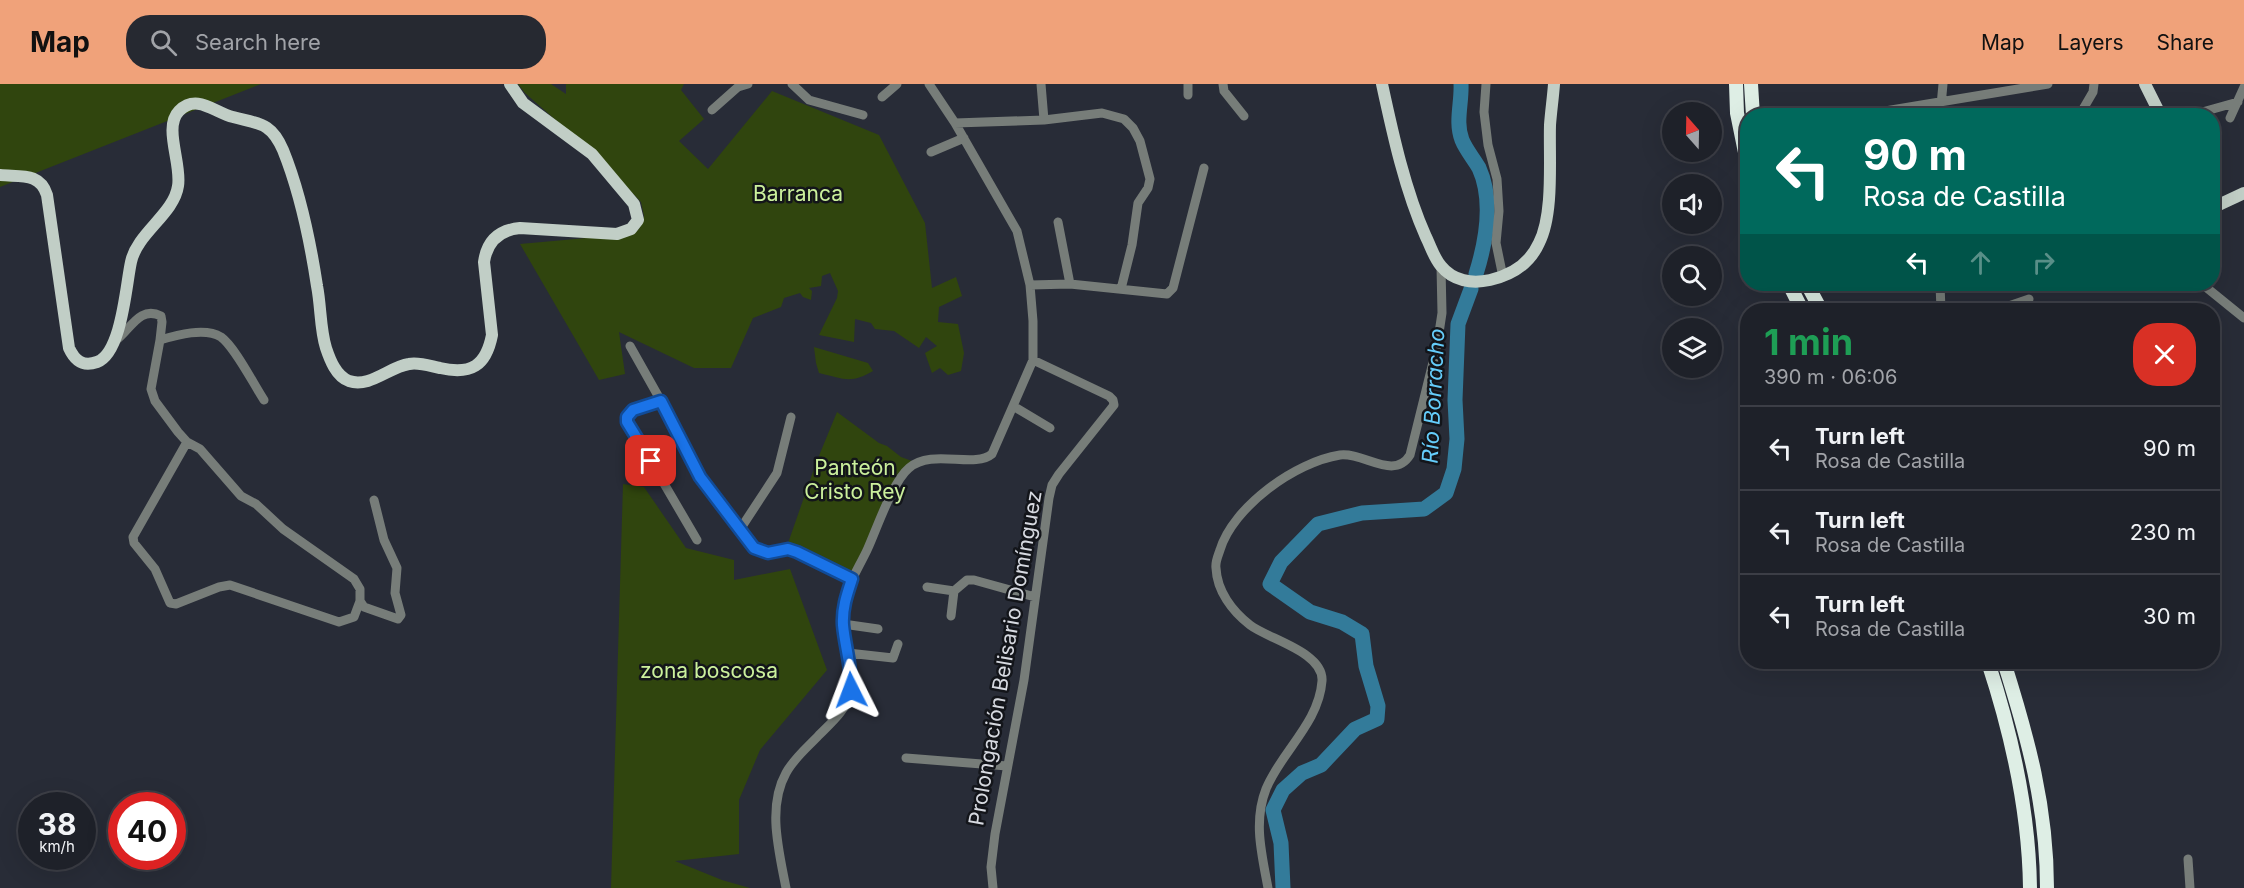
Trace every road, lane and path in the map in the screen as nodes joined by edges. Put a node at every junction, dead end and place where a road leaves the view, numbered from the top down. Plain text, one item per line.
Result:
1 (510, 84) edge
2 (748, 84) edge
3 (792, 84) edge
4 (897, 84) edge
5 (929, 84) edge
6 (1041, 84) edge
7 (1188, 84) edge
8 (1223, 84) edge
9 (1382, 84) edge
10 (1486, 84) edge
11 (1554, 84) edge
12 (1736, 84) edge
13 (1751, 84) edge
14 (1943, 84) edge
15 (2048, 84) edge
16 (2094, 84) edge
17 (2145, 84) edge
18 (2244, 87) edge
19 (1188, 95) dead end
20 (882, 97) dead end
21 (1941, 101) junction
22 (2238, 102) junction
23 (1752, 108) edge
24 (1901, 108) edge
25 (1941, 108) edge
26 (2084, 108) edge
27 (2157, 108) edge
28 (2217, 108) edge
29 (712, 110) dead end
30 (863, 115) dead end
31 (1244, 116) dead end
32 (2230, 118) dead end
33 (1044, 120) junction
34 (956, 123) junction
35 (1740, 128) edge
36 (964, 138) junction
37 (931, 152) dead end
38 (1204, 168) dead end
39 (0, 176) edge
40 (2244, 193) edge
41 (2220, 204) edge
42 (1058, 222) dead end
43 (1441, 267) junction
44 (1503, 277) junction
45 (1070, 284) junction
46 (1030, 285) junction
47 (1121, 289) junction
48 (2211, 291) edge
49 (2030, 299) dead end
50 (2018, 303) edge
51 (2244, 318) edge
52 (160, 340) junction
53 (112, 342) junction
54 (630, 346) dead end
55 (1033, 360) junction
56 (264, 400) dead end
57 (661, 401) junction
58 (1013, 406) junction
59 (791, 417) dead end
60 (1050, 428) dead end
61 (187, 442) junction
62 (374, 500) dead end
63 (739, 531) junction
64 (697, 540) dead end
65 (852, 579) junction
66 (927, 587) dead end
67 (954, 591) junction
68 (1035, 597) junction
69 (360, 602) junction
70 (951, 616) dead end
71 (843, 624) junction
72 (878, 629) dead end
73 (898, 644) dead end
74 (848, 653) junction
75 (1990, 669) edge
76 (2006, 669) edge
77 (906, 758) dead end
78 (1007, 765) junction
79 (2188, 859) dead end
80 (786, 888) edge
81 (993, 888) edge
82 (1268, 888) edge
83 (2030, 888) edge
84 (2047, 888) edge
85 (2190, 888) edge

1 - 53 main road
2 - 29 street
3 - 30 street
4 - 20 street
5 - 34 street
6 - 33 street
7 - 19 street
8 - 31 street
9 - 43 main road
10 - 44 street
11 - 44 main road
12 - 35 highway
13 - 23 highway
14 - 21 street
15 - 21 street
16 - 26 street
17 - 27 main road
18 - 22 street
21 - 24 street
21 - 25 street
22 - 28 street
22 - 32 street
33 - 34 street
33 - 47 street
34 - 36 street
36 - 37 street
36 - 46 street
38 - 47 street
39 - 53 main road
40 - 41 main road
42 - 45 street
43 - 44 main road
43 - 82 street
45 - 46 street
45 - 47 street
46 - 55 street
48 - 51 street
49 - 50 street
52 - 53 street
52 - 56 street
52 - 61 street
54 - 57 street
55 - 58 street
55 - 68 street, Prolongación Belisario Domínguez
57 - 63 street
57 - 64 street
58 - 60 street
58 - 65 street
59 - 63 street
61 - 69 street
61 - 69 street
62 - 69 street
63 - 65 street
65 - 71 street
66 - 67 street
67 - 68 street
67 - 70 street
68 - 78 street, Prolongación Belisario Domínguez
71 - 72 street
71 - 74 street
73 - 74 street
74 - 80 street
75 - 83 highway
76 - 84 highway
77 - 78 street
78 - 81 street, Prolongación Belisario Domínguez
79 - 85 street

